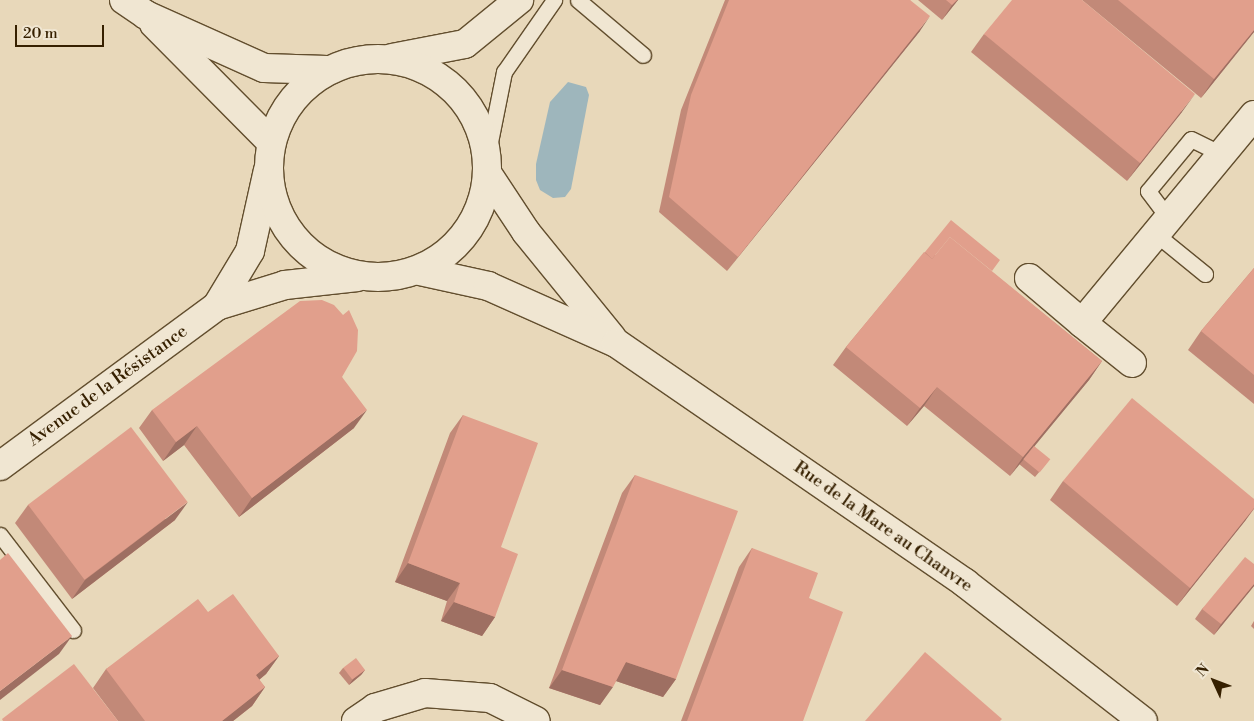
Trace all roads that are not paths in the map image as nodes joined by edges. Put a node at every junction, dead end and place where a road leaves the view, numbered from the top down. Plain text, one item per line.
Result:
1 (124, 0) edge
2 (519, 0) edge
3 (554, 0) edge
4 (578, 0) edge
5 (146, 15) junction
6 (643, 55) dead end
7 (392, 58) junction
8 (327, 70) junction
9 (1254, 115) edge
10 (271, 142) junction
11 (489, 164) junction
12 (268, 170) junction
13 (1163, 227) junction
14 (420, 271) junction
15 (1205, 274) dead end
16 (358, 277) junction
17 (1030, 278) dead end
18 (216, 306) junction
19 (1082, 323) junction
20 (616, 343) junction
21 (1132, 363) dead end
22 (0, 466) edge
23 (0, 535) edge
24 (73, 630) dead end
25 (356, 721) edge
26 (536, 721) edge
27 (1143, 721) edge

1 - 5 street
2 - 7 street
3 - 11 lane
4 - 6 lane
5 - 8 street
5 - 10 street
7 - 8 street
7 - 11 street, Rue de la Mare au Chanvre
8 - 10 street
9 - 13 street
10 - 12 street
11 - 14 street
11 - 20 street, Rue de la Mare au Chanvre
12 - 16 street
12 - 18 street
13 - 15 lane
13 - 19 street
14 - 16 street
14 - 20 street, Rue de la Mare au Chanvre
16 - 18 street
17 - 19 street
18 - 22 street, Avenue de la Résistance
19 - 21 street
20 - 27 street, Rue de la Mare au Chanvre
23 - 24 lane
25 - 26 street

